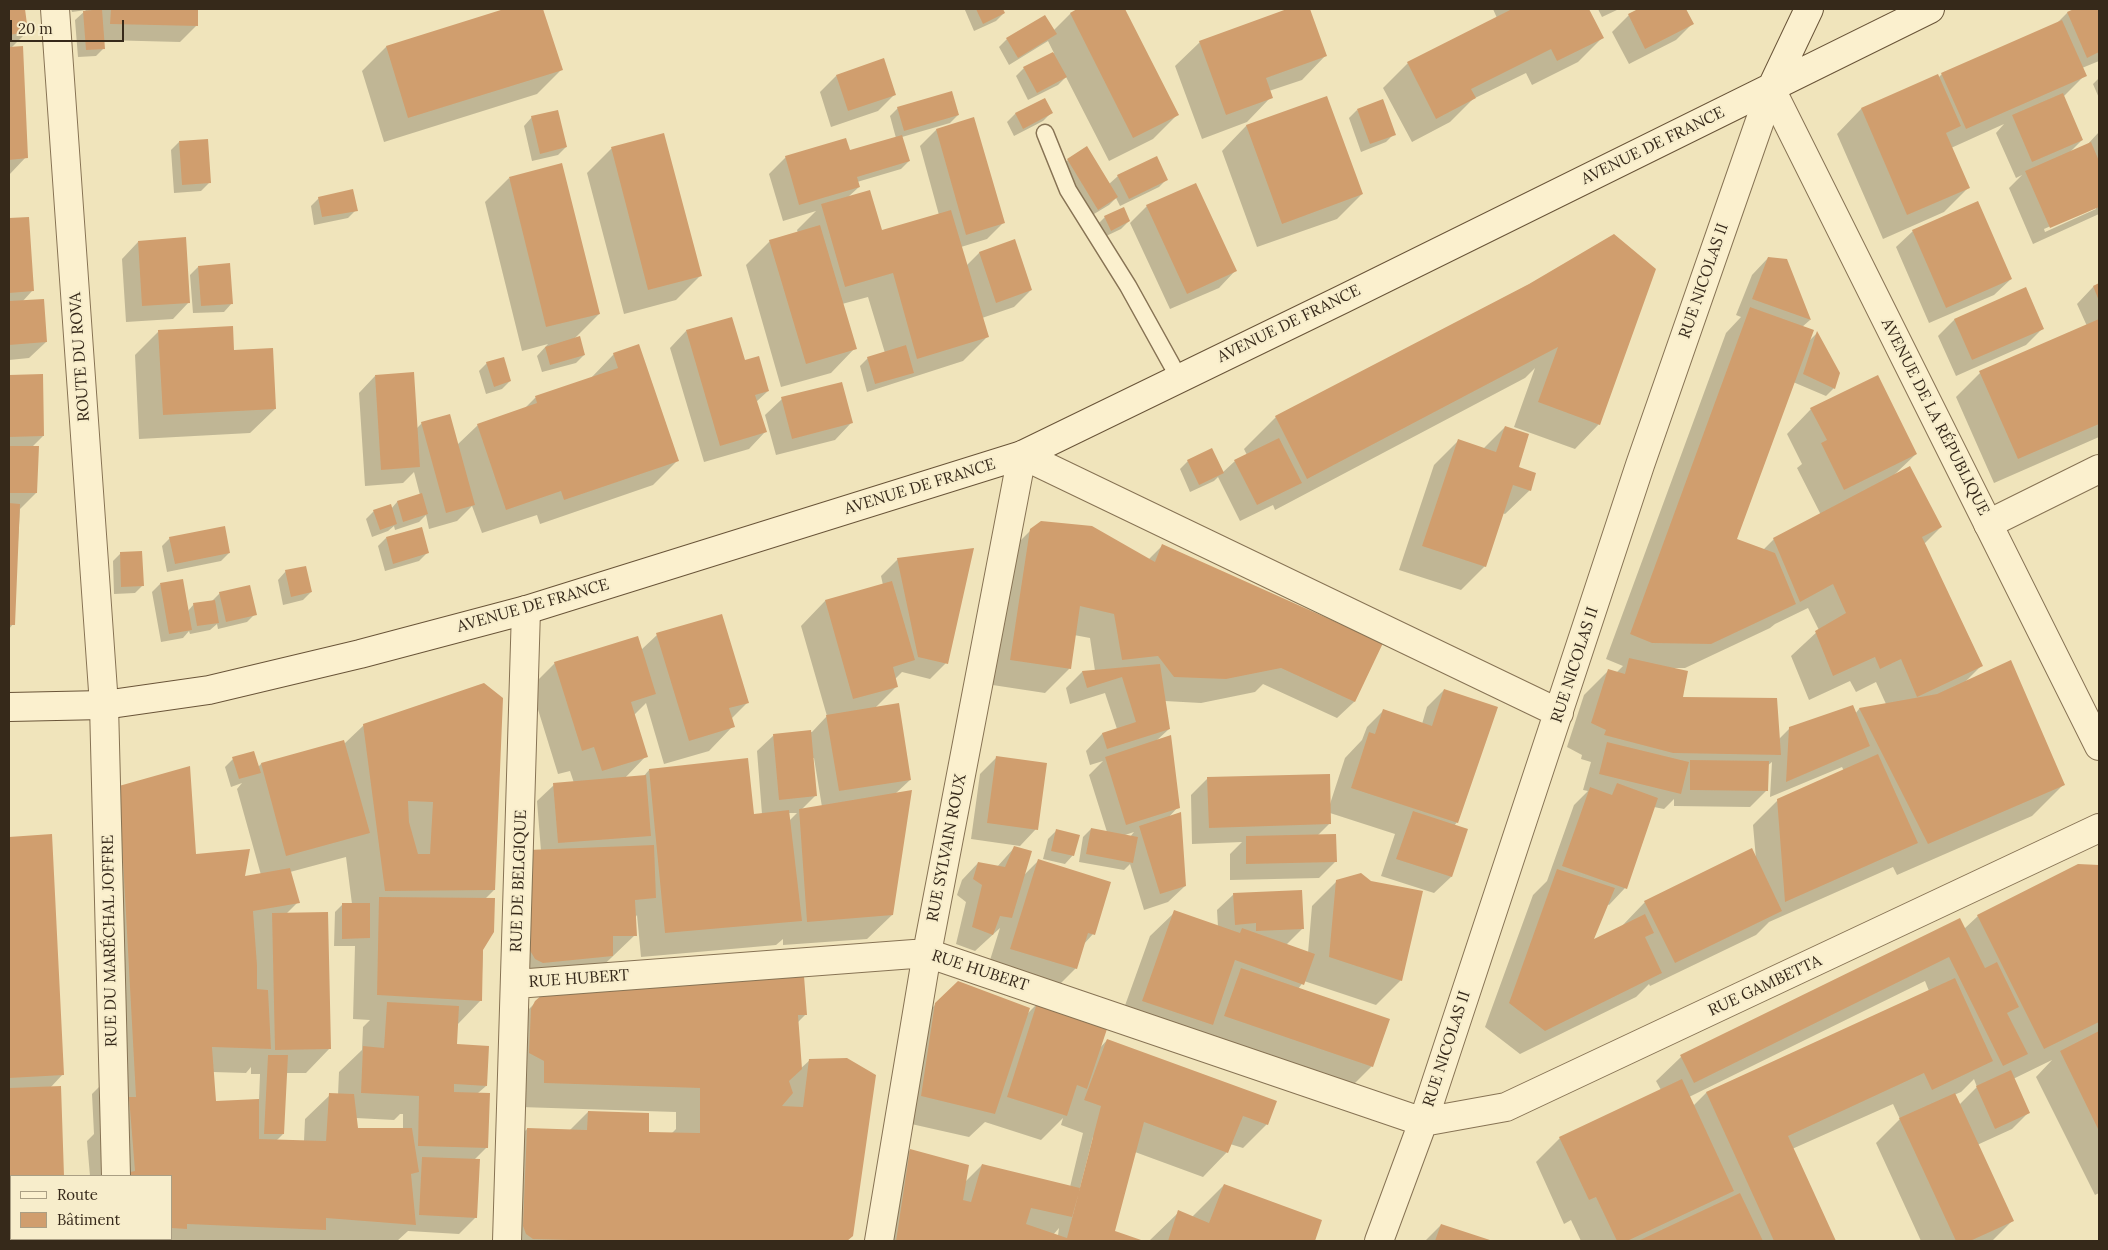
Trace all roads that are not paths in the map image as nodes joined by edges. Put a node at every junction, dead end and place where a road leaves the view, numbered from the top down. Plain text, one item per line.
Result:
1 (55, 9) edge
2 (1809, 9) edge
3 (1930, 9) edge
4 (1771, 89) junction
5 (1045, 133) dead end
6 (1179, 378) junction
7 (1022, 455) junction
8 (2099, 468) edge
9 (1988, 524) junction
10 (526, 610) junction
11 (104, 705) junction
12 (9, 707) edge
13 (1559, 713) junction
14 (2099, 746) edge
15 (2099, 828) edge
16 (927, 953) junction
17 (516, 984) junction
18 (1423, 1122) junction
19 (116, 1175) edge
20 (507, 1241) edge
21 (879, 1241) edge
22 (1379, 1241) edge

1 - 11 street, ROUTE DU ROVA
2 - 4 street, RUE NICOLAS II
3 - 4 street, AVENUE DE FRANCE
4 - 6 street, AVENUE DE FRANCE
4 - 9 street, AVENUE DE LA RÉPUBLIQUE
4 - 13 street, RUE NICOLAS II
5 - 6 lane
6 - 7 street, AVENUE DE FRANCE
7 - 10 street, AVENUE DE FRANCE
7 - 13 street
7 - 16 street, RUE SYLVAIN ROUX
8 - 9 street
9 - 14 street, AVENUE DE LA RÉPUBLIQUE
10 - 11 street, AVENUE DE FRANCE
10 - 17 street, RUE DE BELGIQUE
11 - 12 street, AVENUE DE FRANCE
11 - 19 street, RUE DU MARÉCHAL JOFFRE
13 - 18 street, RUE NICOLAS II
15 - 18 street, RUE GAMBETTA
16 - 17 street, RUE HUBERT
16 - 18 street, RUE HUBERT
16 - 21 street, RUE SYLVAIN ROUX
17 - 20 street, RUE DE BELGIQUE
18 - 22 street, RUE NICOLAS II

